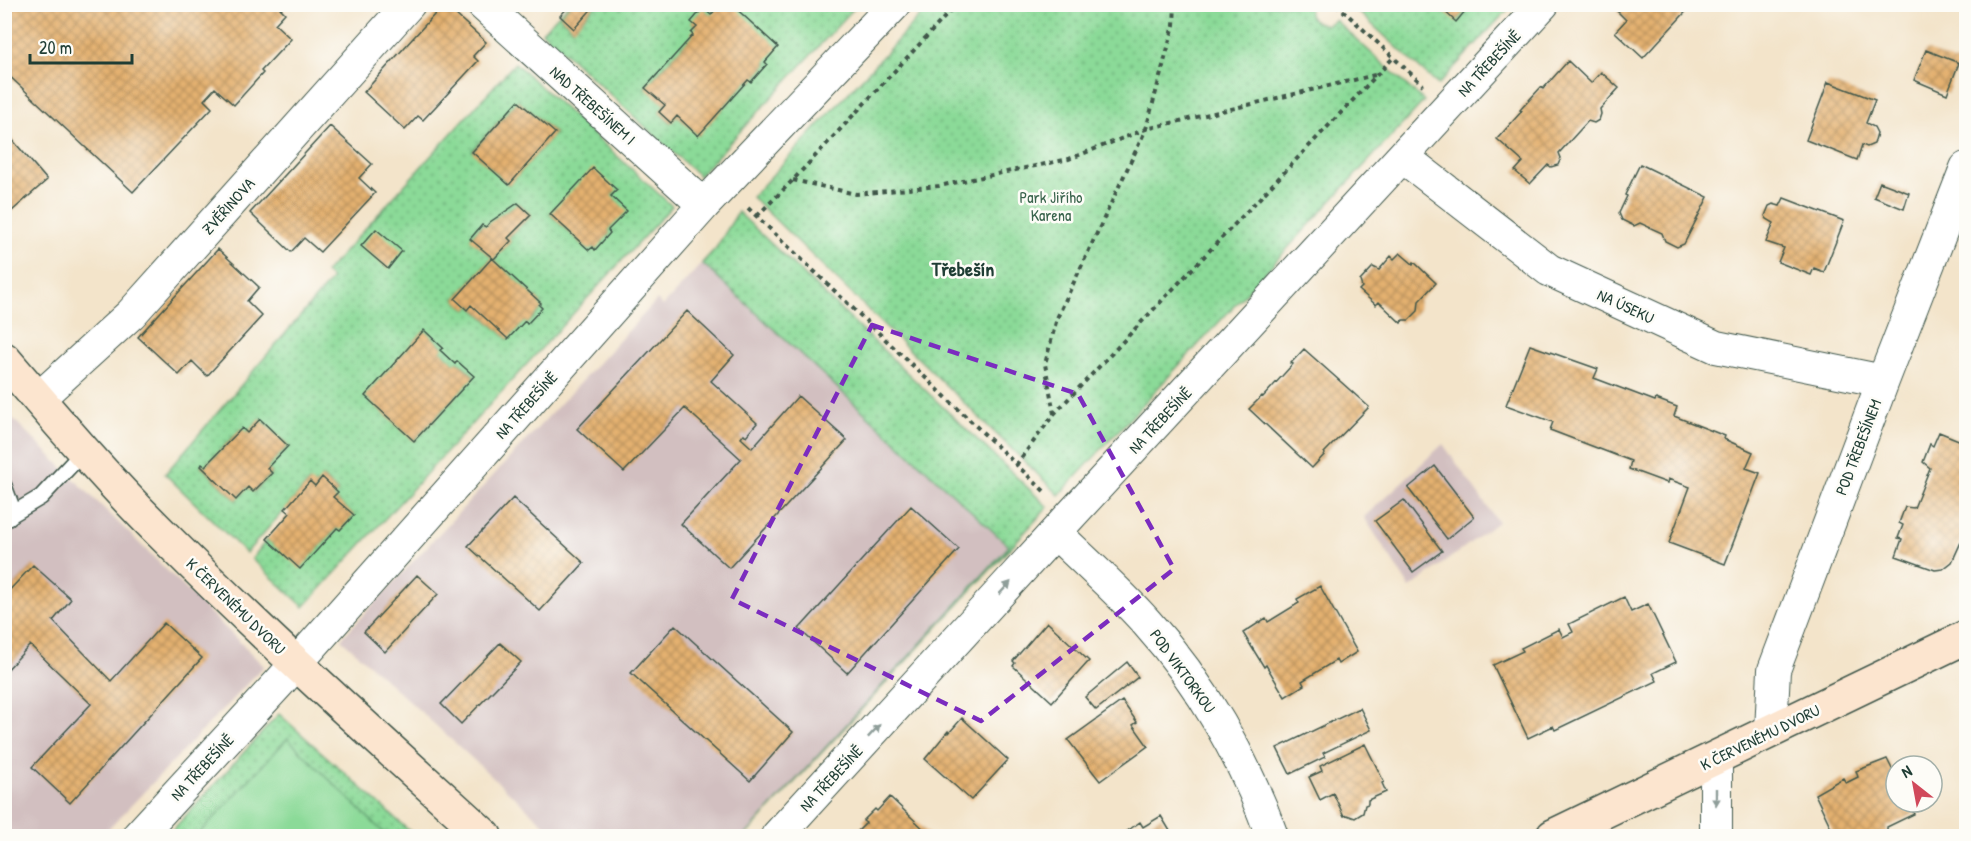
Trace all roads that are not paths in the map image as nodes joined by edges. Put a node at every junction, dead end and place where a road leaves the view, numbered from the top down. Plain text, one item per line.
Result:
1 (409, 4) edge
2 (482, 4) edge
3 (895, 4) edge
4 (1543, 4) edge
5 (1403, 157) junction
6 (1966, 168) edge
7 (714, 195) junction
8 (4, 359) edge
9 (1883, 381) junction
10 (38, 399) junction
11 (84, 451) junction
12 (4, 486) edge
13 (9, 517) edge
14 (1064, 524) junction
15 (1966, 637) edge
16 (296, 664) junction
17 (1771, 731) junction
18 (1716, 758) junction
19 (138, 837) edge
20 (485, 837) edge
21 (777, 837) edge
22 (1272, 837) edge
23 (1553, 837) edge
24 (1716, 837) edge

1 - 10 street, ZVĚŘINOVA
2 - 7 street, NAD TŘEBEŠÍNEM I
3 - 7 street, NA TŘEBEŠÍNĚ
4 - 5 street, NA TŘEBEŠÍNĚ
5 - 9 street, NA ÚSEKU
5 - 14 street, NA TŘEBEŠÍNĚ
6 - 9 street, POD TŘEBEŠÍNEM
7 - 16 street, NA TŘEBEŠÍNĚ
8 - 10 street, K ČERVENÉMU DVORU
9 - 17 street, POD TŘEBEŠÍNEM
10 - 11 street, K ČERVENÉMU DVORU
11 - 13 lane
11 - 16 street, K ČERVENÉMU DVORU
12 - 13 lane
21 -> 14 street, NA TŘEBEŠÍNĚ
14 - 22 street, POD VIKTORKOU
15 - 17 street, K ČERVENÉMU DVORU
16 - 19 street, NA TŘEBEŠÍNĚ
16 - 20 street, K ČERVENÉMU DVORU
17 - 18 street, K ČERVENÉMU DVORU
18 - 23 street, K ČERVENÉMU DVORU
18 -> 24 street

